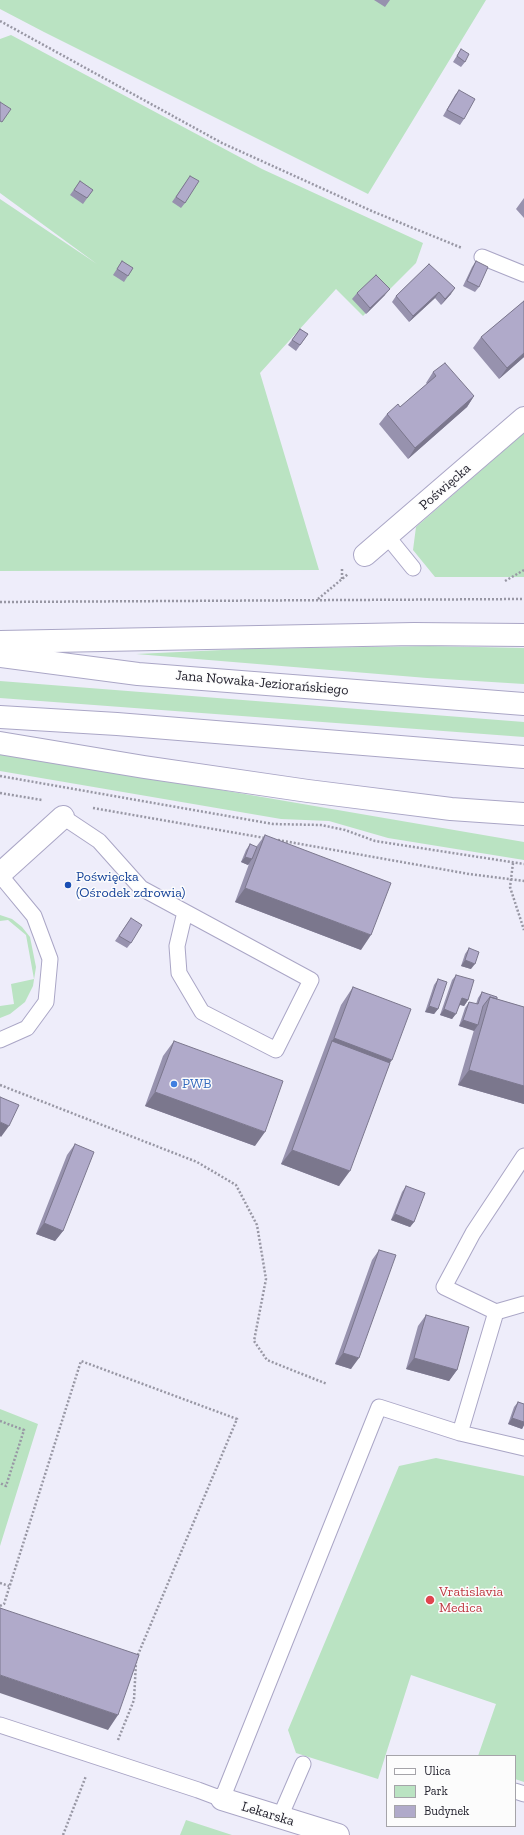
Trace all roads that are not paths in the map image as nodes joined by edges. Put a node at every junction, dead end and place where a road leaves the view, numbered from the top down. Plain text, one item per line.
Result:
1 (482, 257) road end
2 (524, 274) edge
3 (524, 418) edge
4 (387, 536) junction
5 (365, 555) road end
6 (413, 568) dead end
7 (524, 636) edge
8 (0, 642) edge
9 (0, 656) edge
10 (524, 704) edge
11 (0, 718) edge
12 (0, 743) edge
13 (524, 757) edge
14 (524, 814) edge
15 (64, 817) joint
16 (0, 874) edge
17 (185, 912) junction
18 (0, 1040) edge
19 (524, 1156) edge
20 (524, 1304) edge
21 (496, 1312) junction
22 (460, 1433) junction
23 (524, 1448) edge
24 (0, 1725) edge
25 (303, 1764) dead end
26 (222, 1799) junction
27 (280, 1817) junction
28 (338, 1835) edge

1 - 2 lane
3 - 4 street, Poświęcka
4 - 5 street, Poświęcka
4 - 6 lane
7 - 8 street
9 - 10 street, Jana Nowaka-Jeziorańskiego
11 - 13 street
12 - 14 street
15 - 16 street
15 - 17 lane
16 - 18 lane
17 - 17 lane
19 - 21 lane
20 - 21 lane
21 - 22 lane
22 - 23 lane
22 - 26 lane
24 - 26 lane
25 - 27 lane
26 - 27 street, Lekarska
27 - 28 street, Lekarska

